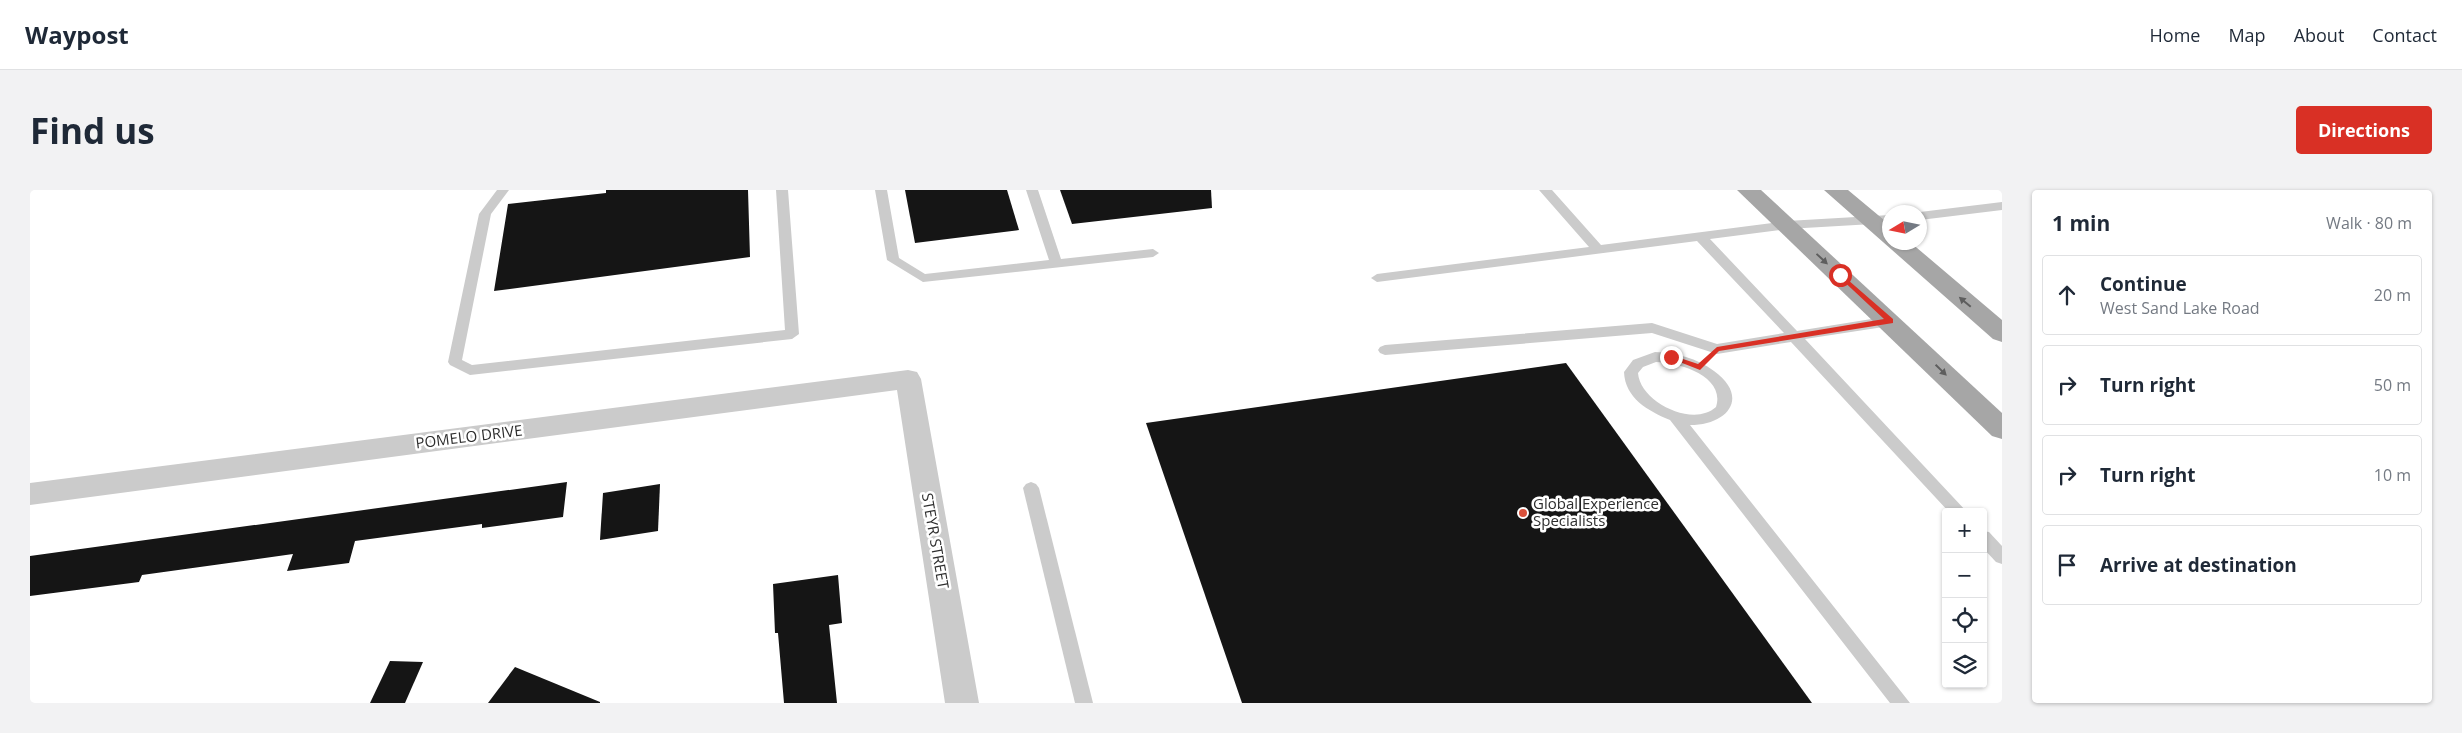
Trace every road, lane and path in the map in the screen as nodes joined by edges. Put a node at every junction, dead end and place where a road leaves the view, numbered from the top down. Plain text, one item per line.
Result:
1 (503, 190) edge
2 (782, 190) edge
3 (881, 190) edge
4 (1032, 190) edge
5 (1545, 190) edge
6 (1748, 190) edge
7 (1835, 190) edge
8 (2002, 206) edge
9 (1927, 215) edge
10 (1880, 221) edge
11 (1787, 225) junction
12 (1701, 237) junction
13 (1599, 250) junction
14 (1904, 250) edge
15 (1153, 253) dead end
16 (1056, 263) junction
17 (1377, 278) dead end
18 (1890, 321) junction
19 (2002, 333) edge
20 (1793, 335) junction
21 (1717, 349) junction
22 (1385, 350) dead end
23 (1700, 368) junction
24 (908, 379) joint
25 (1676, 418) junction
26 (2002, 429) edge
27 (1031, 488) dead end
28 (30, 494) edge
29 (1955, 508) edge
30 (1987, 541) edge
31 (2002, 557) edge
32 (962, 703) edge
33 (1084, 703) edge
34 (1901, 703) edge

1 - 2 lane
3 - 16 lane
4 - 16 lane
5 - 13 lane
6 - 11 main road
7 - 10 main road
8 - 9 lane
10 - 11 lane
11 - 12 lane
11 -> 18 main road
12 - 13 lane
12 - 20 lane
13 - 17 lane
19 -> 14 main road
15 - 16 lane
18 - 20 lane
18 -> 26 main road
20 - 21 lane
20 - 29 lane
21 - 22 lane
21 - 23 lane
23 - 25 lane
23 - 25 lane
24 - 28 street, POMELO DRIVE
24 - 32 street, STEYR STREET
25 - 34 lane
27 - 33 lane
30 - 31 lane

